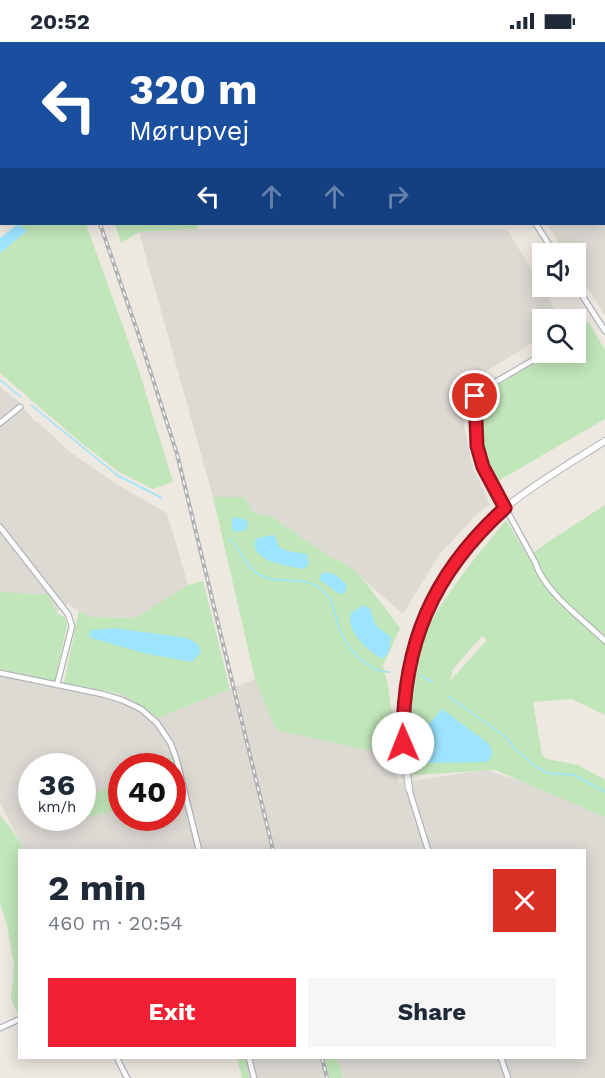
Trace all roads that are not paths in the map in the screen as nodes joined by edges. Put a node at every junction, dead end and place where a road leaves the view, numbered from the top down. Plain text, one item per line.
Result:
1 (537, 225) edge
2 (548, 243) edge
3 (583, 297) edge
4 (605, 332) edge
5 (532, 361) edge
6 (20, 407) dead end
7 (0, 423) edge
8 (605, 441) edge
9 (505, 508) junction
10 (0, 527) edge
11 (605, 641) edge
12 (0, 673) edge
13 (57, 685) junction
14 (409, 789) joint
15 (199, 849) edge
16 (428, 849) edge
17 (18, 1020) edge
18 (1, 1028) edge
19 (118, 1059) edge
20 (249, 1059) edge
21 (501, 1059) edge
22 (127, 1078) edge
23 (254, 1078) edge
24 (508, 1078) edge

1 - 2 street
3 - 4 street
5 - 9 street
6 - 7 street
8 - 9 street
9 - 11 street
9 - 14 street
10 - 13 street
12 - 13 street
13 - 15 street
14 - 16 street
17 - 18 street
19 - 22 street
20 - 23 street
21 - 24 street

